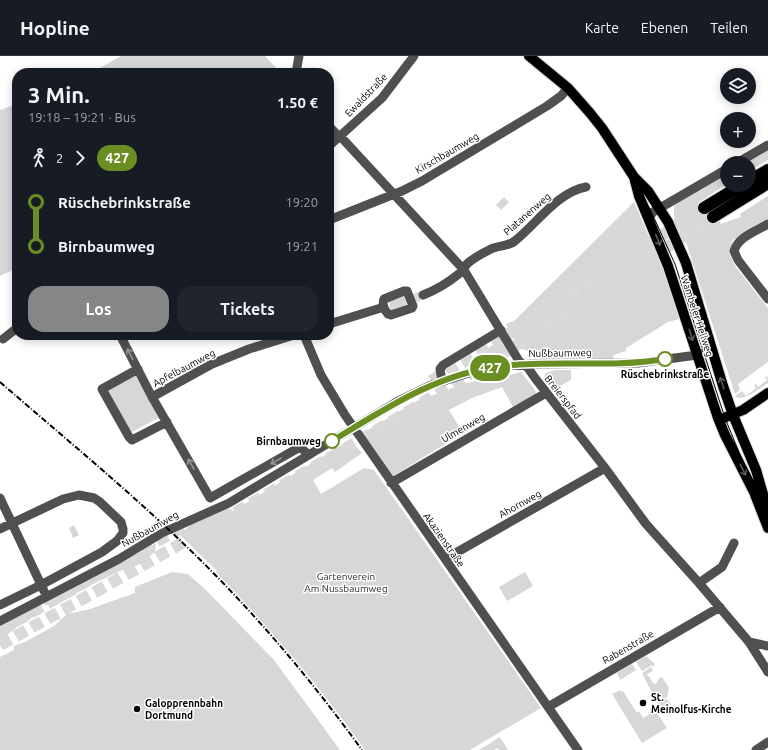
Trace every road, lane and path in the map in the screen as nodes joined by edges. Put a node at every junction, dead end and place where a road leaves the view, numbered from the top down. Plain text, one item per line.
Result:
1 (299, 56) edge
2 (414, 56) edge
3 (529, 56) edge
4 (297, 68) edge
5 (568, 88) junction
6 (334, 131) edge
7 (342, 138) junction
8 (334, 143) edge
9 (768, 145) edge
10 (749, 156) edge
11 (768, 170) edge
12 (720, 173) edge
13 (634, 177) junction
14 (756, 177) edge
15 (768, 183) edge
16 (586, 187) dead end
17 (768, 191) edge
18 (730, 192) edge
19 (394, 194) junction
20 (660, 208) junction
21 (704, 208) tunnel mouth
22 (334, 218) edge
23 (649, 218) junction
24 (768, 224) edge
25 (464, 270) junction
26 (416, 297) junction
27 (768, 299) edge
28 (384, 307) junction
29 (334, 322) edge
30 (501, 330) junction
31 (12, 332) edge
32 (3, 339) dead end
33 (123, 340) edge
34 (278, 340) edge
35 (306, 340) edge
36 (712, 351) junction
37 (697, 355) junction
38 (523, 364) junction
39 (138, 369) junction
40 (442, 381) junction
41 (546, 393) junction
42 (768, 393) edge
43 (152, 397) junction
44 (733, 415) junction
45 (719, 420) junction
46 (167, 422) junction
47 (353, 428) junction
48 (309, 455) junction
49 (606, 468) junction
50 (391, 483) junction
51 (0, 498) edge
52 (768, 511) edge
53 (12, 523) junction
54 (768, 528) edge
55 (0, 529) edge
56 (734, 543) dead end
57 (444, 559) junction
58 (699, 583) junction
59 (41, 586) junction
60 (47, 597) junction
61 (0, 605) edge
62 (720, 607) junction
63 (0, 621) edge
64 (749, 642) junction
65 (768, 646) edge
66 (768, 672) edge
67 (548, 707) junction
68 (768, 742) edge
69 (578, 750) edge
70 (756, 750) edge

1 - 4 street
2 - 7 street, Ewaldstraße
3 - 5 main road, Wambeler Hellweg
5 - 13 main road, Wambeler Hellweg
5 - 19 street, Kirschbaumweg
6 - 7 street, Breierspfad
7 - 8 street, Ewaldstraße
7 - 19 street, Breierspfad
9 - 10 street
11 - 14 highway
12 - 20 street
13 - 20 main road, Wambeler Hellweg
13 - 23 main road, Wambeler Hellweg
15 - 17 highway
16 - 25 street, Platanenweg
18 - 21 highway
19 - 22 street, Kirschbaumweg
19 - 25 street, Breierspfad
20 - 23 street
20 - 36 main road, Wambeler Hellweg
23 -> 37 main road, Wambeler Hellweg
24 - 27 street
25 - 26 street
25 - 30 street, Breierspfad
26 - 28 street
26 - 28 street
28 - 29 street
30 - 38 street, Breierspfad
30 - 40 street
31 - 32 street
39 -> 33 street
34 - 43 street, Apfelbaumweg
35 - 47 street, Akazienstraße
36 - 37 street, Nußbaumweg
44 -> 36 main road, Wambeler Hellweg
37 - 38 street, Nußbaumweg
37 - 45 main road, Wambeler Hellweg
38 - 40 street, Nußbaumweg
38 - 41 street, Breierspfad
39 - 43 street
39 - 46 street
40 - 47 street, Nußbaumweg
41 - 49 street, Breierspfad
41 - 50 street, Ulmenweg
42 - 44 main road
43 - 46 street
44 - 45 main road
44 - 52 main road, Wambeler Hellweg
45 -> 54 main road, Wambeler Hellweg
48 -> 46 street
47 - 48 street, Nußbaumweg
47 - 50 street, Akazienstraße
48 - 60 street, Nußbaumweg
49 - 57 street, Ahornweg
49 - 58 street, Breierspfad
50 - 57 street, Akazienstraße
51 - 53 street
53 - 55 street
53 - 59 street
53 - 59 street, Nußbaumweg
56 - 58 street
57 - 67 street, Akazienstraße
58 - 62 street, Breierspfad
59 - 60 street
59 - 61 street, Nußbaumweg
60 - 63 street, Nußbaumweg
62 - 64 street, Breierspfad
62 - 67 street, Rabenstraße
64 - 65 street
64 - 66 street, Breierspfad
67 - 69 street, Akazienstraße
68 - 70 street

